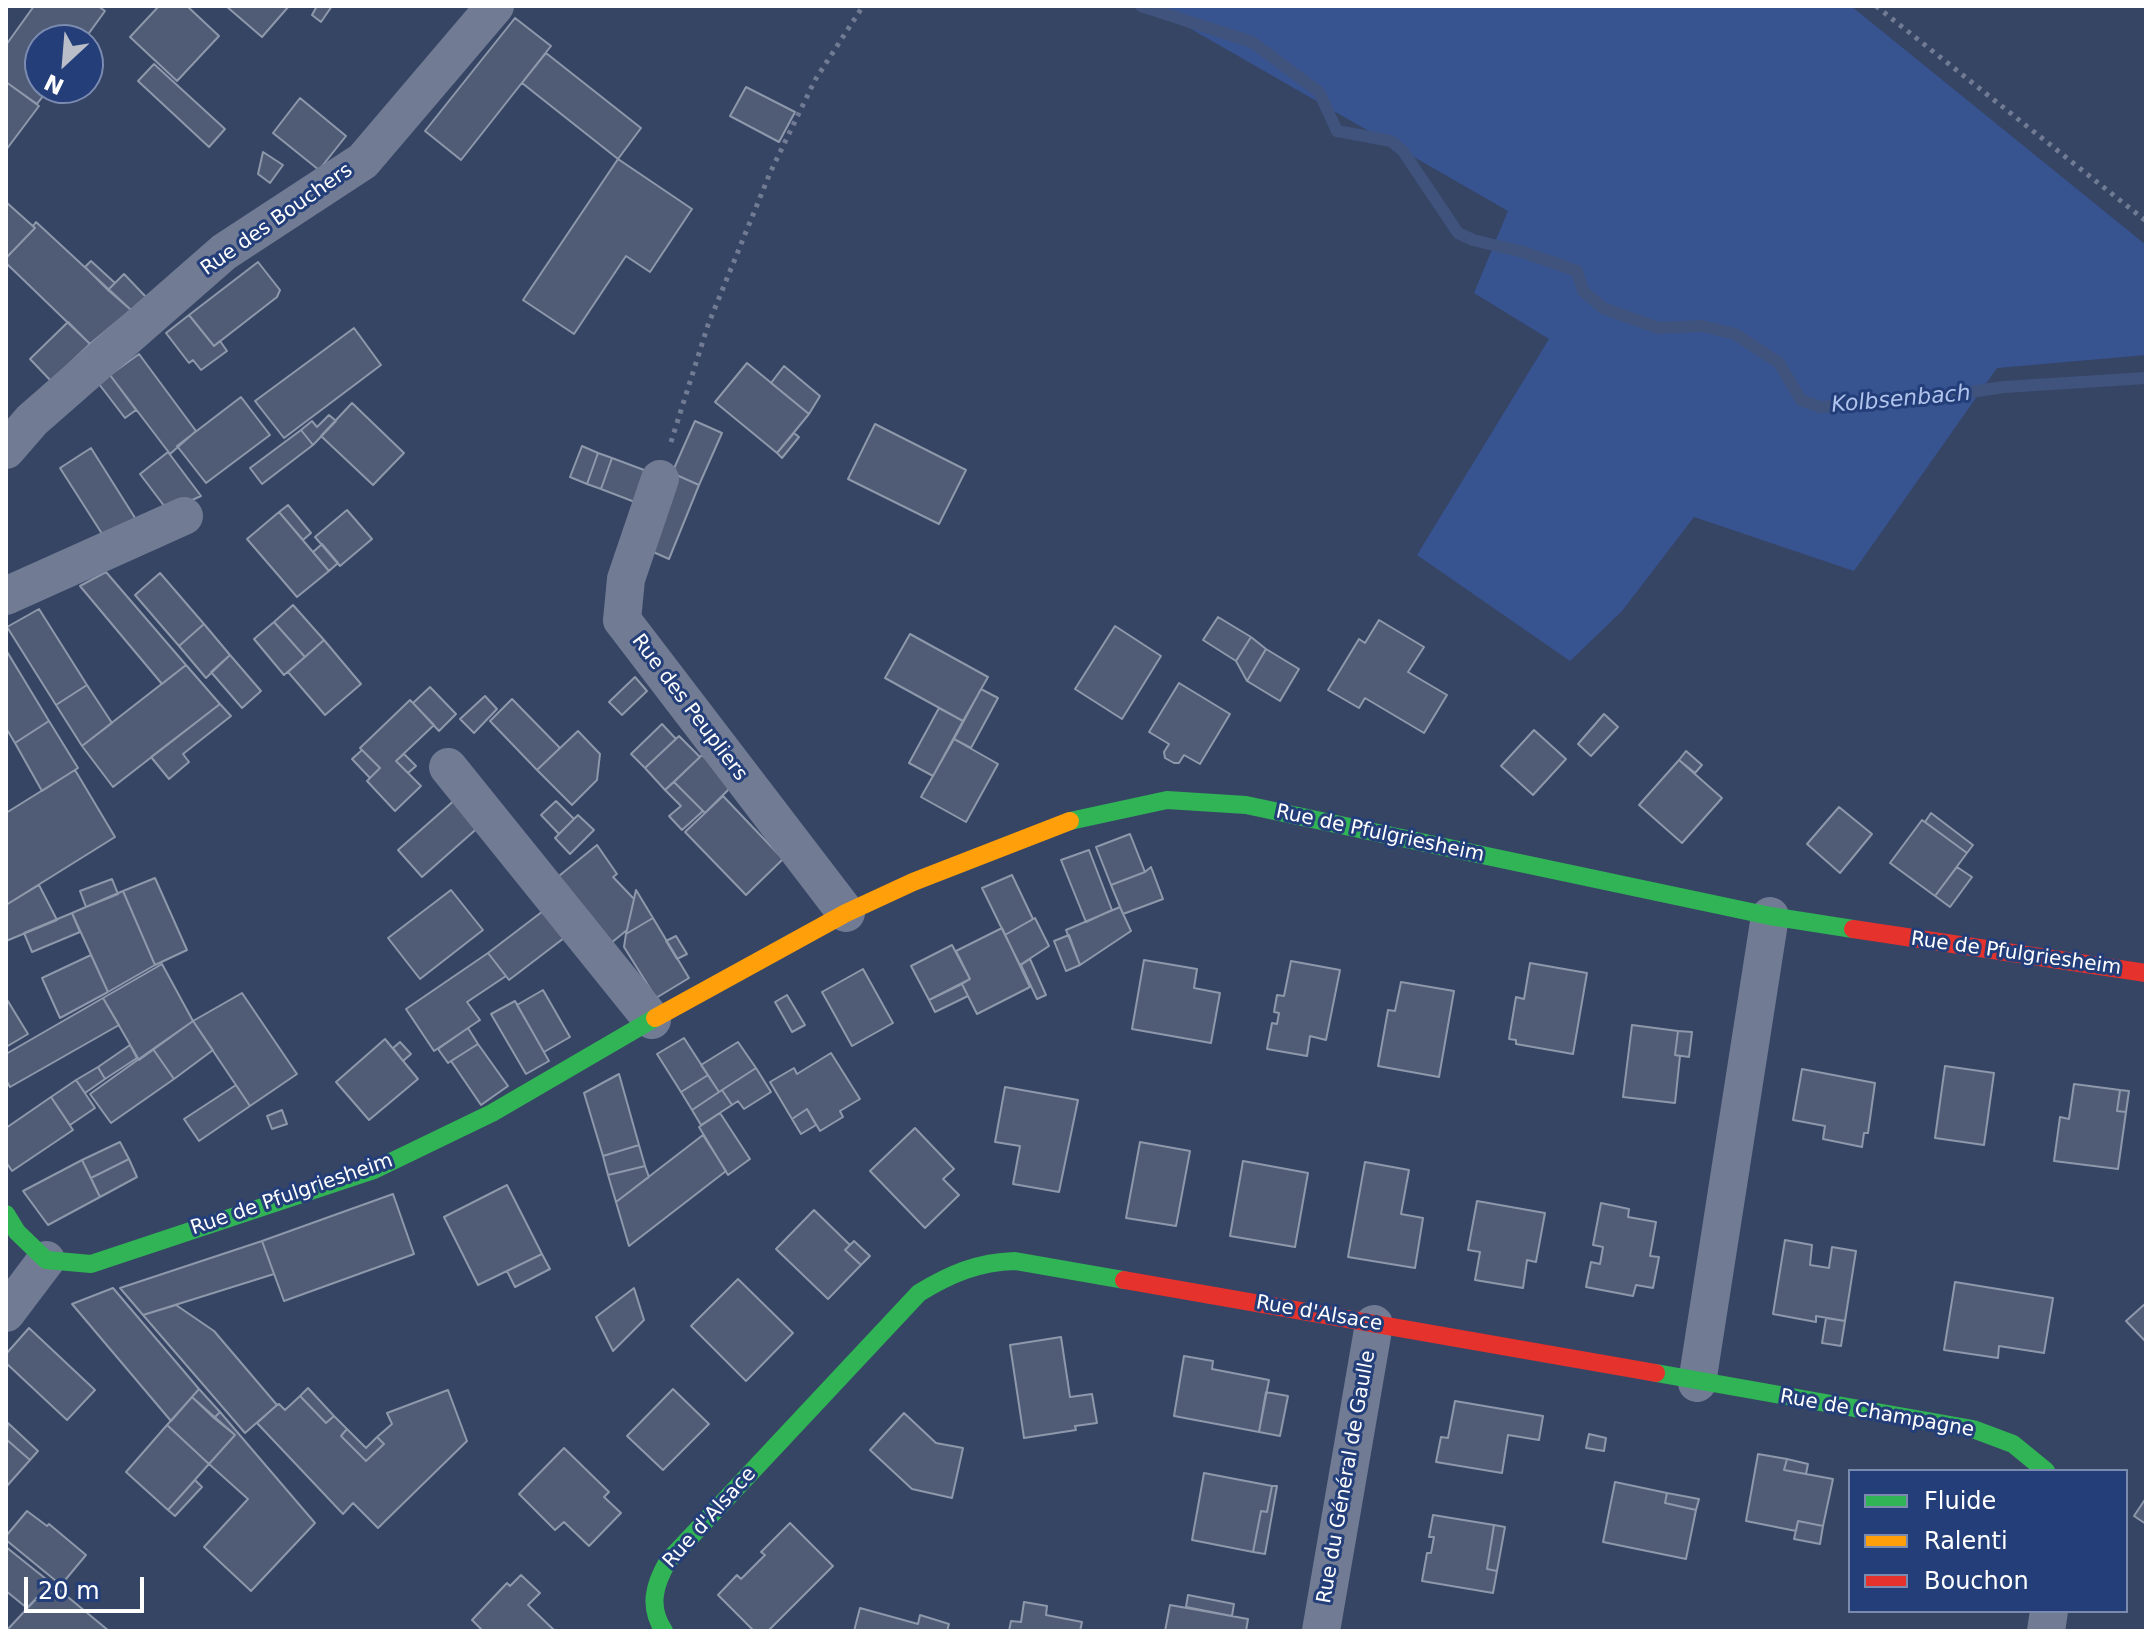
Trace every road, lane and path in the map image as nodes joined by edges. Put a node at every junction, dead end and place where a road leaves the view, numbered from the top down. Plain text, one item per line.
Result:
1 (495, 6) edge
2 (863, 6) edge
3 (1876, 6) edge
4 (2146, 221) edge
5 (6, 450) edge
6 (660, 479) joint
7 (184, 516) dead end
8 (6, 596) edge
9 (448, 767) dead end
10 (846, 913) junction
11 (1770, 916) junction
12 (2146, 973) edge
13 (652, 1020) junction
14 (6, 1214) edge
15 (46, 1260) junction
16 (6, 1313) edge
17 (1374, 1324) junction
18 (1697, 1383) junction
19 (2044, 1469) edge
20 (664, 1631) edge
21 (1321, 1631) edge

1 - 5 street, Rue des Bouchers
2 - 6 path
3 - 4 path
6 - 10 street, Rue des Peupliers
7 - 8 street
9 - 13 street
10 - 11 main road, Rue de Pfulgriesheim
10 - 13 main road, Rue de Pfulgriesheim
11 - 12 main road, Rue de Pfulgriesheim
11 - 18 street
13 - 15 main road, Rue de Pfulgriesheim
14 - 15 main road
15 - 16 street
17 - 18 main road, Rue d'Alsace
17 - 20 main road, Rue d'Alsace
17 - 21 street, Rue du Général de Gaulle
18 - 19 main road, Rue de Champagne

